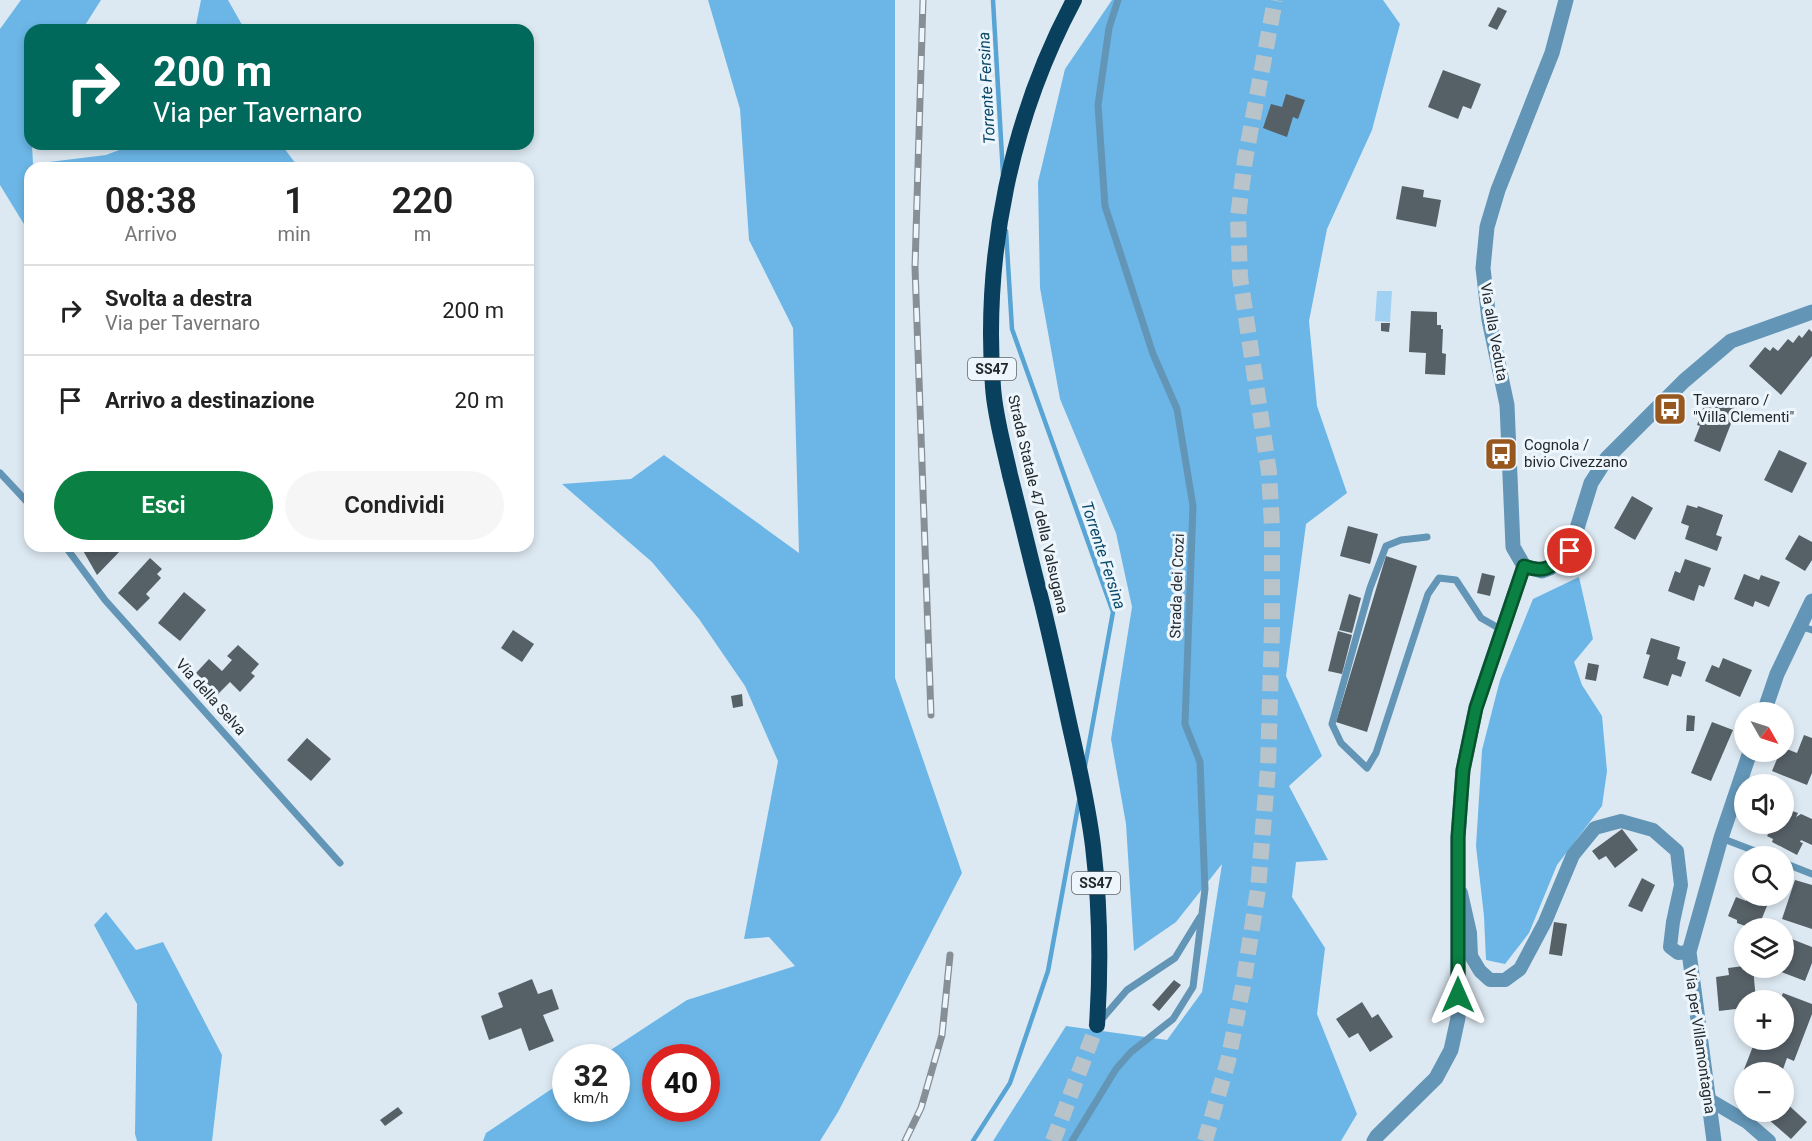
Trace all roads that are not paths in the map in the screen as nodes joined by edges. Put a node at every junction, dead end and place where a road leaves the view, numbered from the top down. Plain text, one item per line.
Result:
1 (1074, 0) edge
2 (1118, 0) edge
3 (1566, 0) edge
4 (1812, 312) edge
5 (0, 473) edge
6 (24, 499) edge
7 (1426, 537) dead end
8 (69, 552) edge
9 (1524, 566) junction
10 (1812, 601) edge
11 (1806, 628) edge
12 (1502, 630) junction
13 (1768, 702) edge
14 (1747, 762) edge
15 (1721, 838) junction
16 (1742, 846) edge
17 (340, 863) dead end
18 (1794, 867) edge
19 (1812, 874) edge
20 (1458, 880) junction
21 (1203, 912) junction
22 (1689, 952) junction
23 (1097, 1025) joint
24 (1708, 1099) junction
25 (1071, 1141) edge
26 (1374, 1141) edge
27 (1714, 1141) edge
28 (1769, 1141) edge

1 - 23 highway, Strada Statale 47 della Valsugana / SS47
2 - 21 lane, Strada dei Crozi
3 - 9 street, Via alla Veduta
4 - 9 street
5 - 6 lane
7 - 12 lane
8 - 17 lane, Via della Selva
9 - 12 street
10 - 11 street
11 - 13 street
12 - 20 street
14 - 15 street, Via per Villamontagna
15 - 16 lane
15 - 22 street, Via per Villamontagna
18 - 19 lane
20 - 22 street
20 - 26 street
21 - 23 lane
21 - 25 lane, Strada dei Crozi
22 - 24 street, Via per Villamontagna
24 - 27 street, Via per Villamontagna
24 - 28 street

